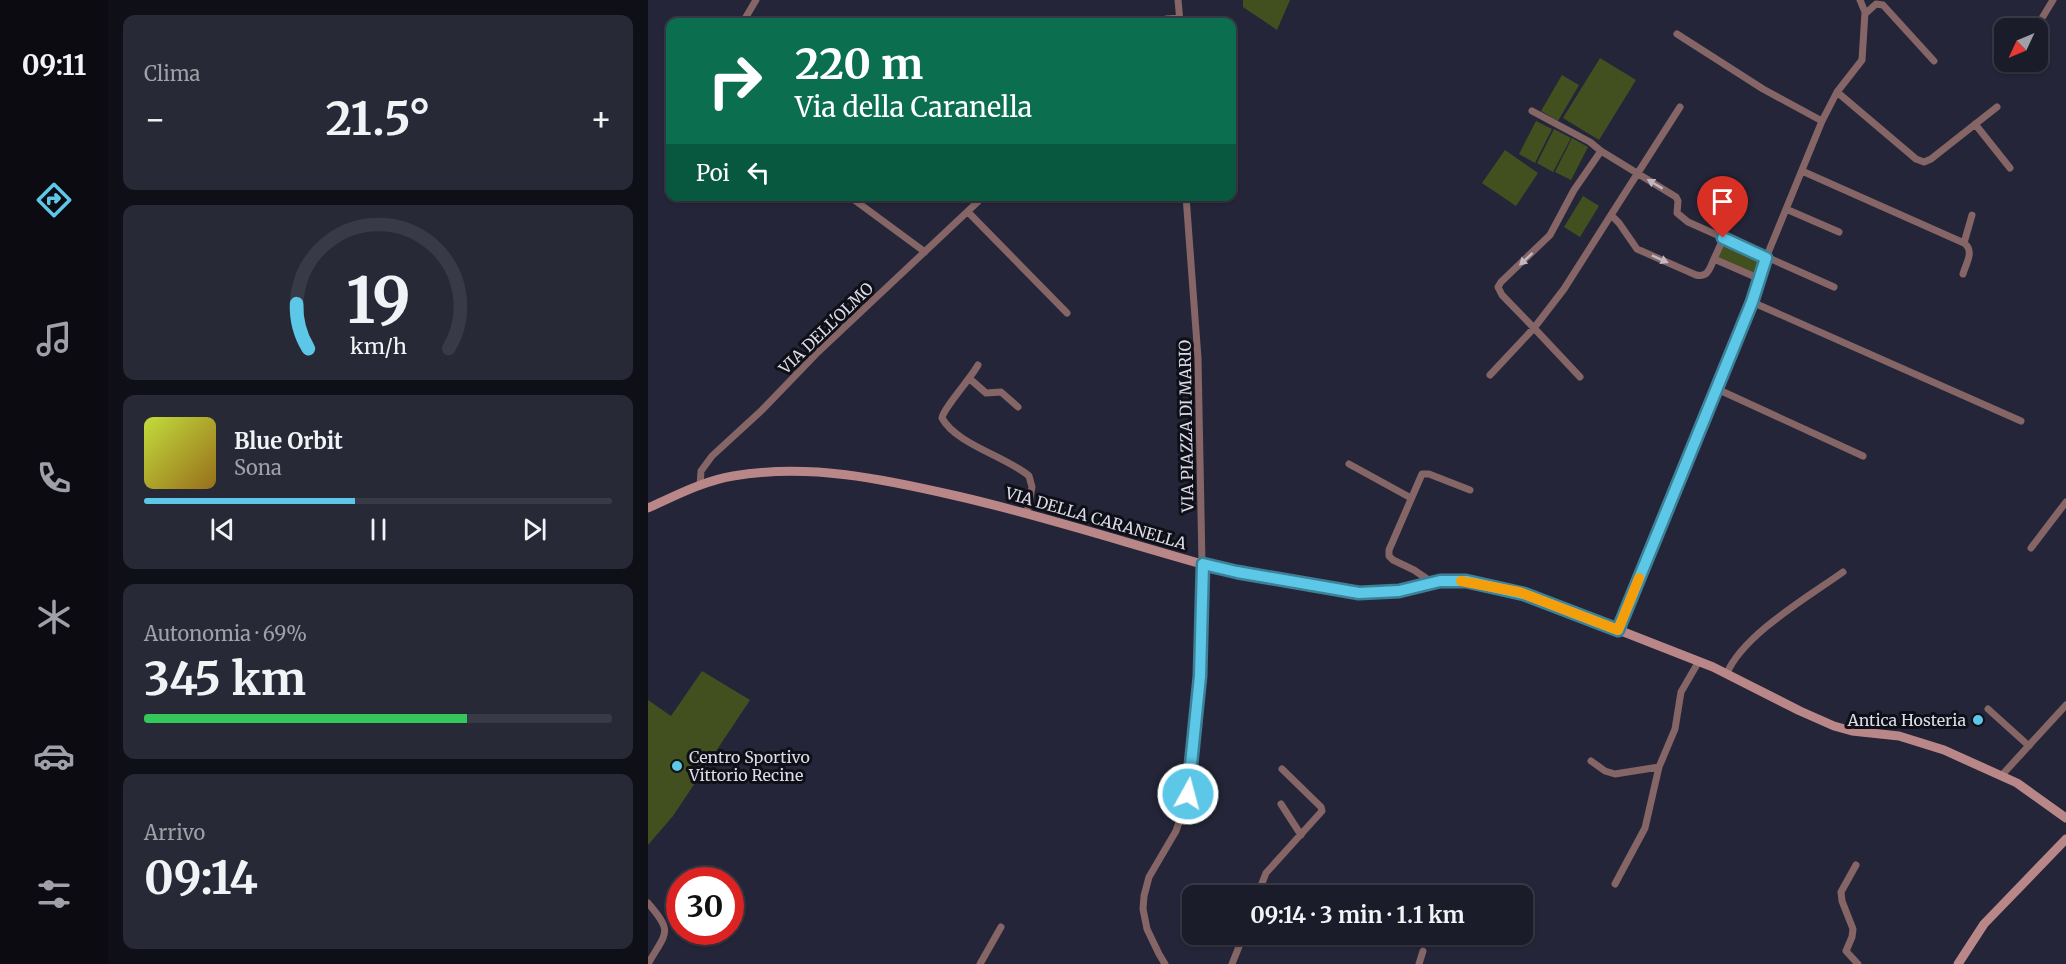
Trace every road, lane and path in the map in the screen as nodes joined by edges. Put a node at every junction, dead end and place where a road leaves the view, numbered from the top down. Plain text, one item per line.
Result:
1 (756, 0) edge
2 (1178, 0) edge
3 (1860, 0) edge
4 (2054, 0) edge
5 (1865, 14) junction
6 (745, 18) edge
7 (1180, 18) edge
8 (2042, 18) edge
9 (1677, 34) dead end
10 (1934, 61) dead end
11 (1837, 92) junction
12 (1680, 107) dead end
13 (1997, 107) dead end
14 (1532, 111) dead end
15 (1822, 121) junction
16 (1976, 124) junction
17 (1600, 151) junction
18 (2010, 168) dead end
19 (1802, 171) junction
20 (1636, 173) junction
21 (856, 201) edge
22 (979, 201) edge
23 (1185, 201) edge
24 (1786, 209) junction
25 (968, 212) junction
26 (1611, 215) junction
27 (1972, 215) dead end
28 (1839, 232) dead end
29 (1723, 238) junction
30 (1964, 243) junction
31 (925, 252) junction
32 (1766, 258) junction
33 (1714, 259) junction
34 (1962, 274) dead end
35 (1760, 279) junction
36 (1834, 287) dead end
37 (1752, 302) junction
38 (1067, 313) dead end
39 (1534, 328) junction
40 (978, 366) dead end
41 (1490, 375) dead end
42 (1580, 377) dead end
43 (970, 379) junction
44 (1716, 389) junction
45 (1018, 407) dead end
46 (2021, 421) dead end
47 (1863, 456) dead end
48 (1348, 464) dead end
49 (700, 486) junction
50 (1470, 490) dead end
51 (1411, 498) junction
52 (2066, 502) edge
53 (648, 508) edge
54 (1028, 513) junction
55 (2031, 548) dead end
56 (1203, 564) junction
57 (1843, 572) dead end
58 (1433, 583) junction
59 (1618, 630) junction
60 (1699, 661) junction
61 (1728, 673) junction
62 (2066, 705) edge
63 (1988, 709) dead end
64 (2029, 746) junction
65 (1591, 761) dead end
66 (1659, 767) junction
67 (1282, 769) dead end
68 (2002, 775) junction
69 (1281, 804) dead end
70 (2066, 818) edge
71 (1301, 835) junction
72 (2066, 839) edge
73 (1856, 865) dead end
74 (1615, 884) dead end
75 (1261, 885) edge
76 (648, 903) edge
77 (1000, 927) dead end
78 (1240, 945) edge
79 (1423, 951) dead end
80 (648, 964) edge
81 (980, 964) edge
82 (1166, 964) edge
83 (1232, 964) edge
84 (1419, 964) edge
85 (1858, 964) edge
86 (1958, 964) edge

1 - 6 street
2 - 7 street
3 - 5 street
4 - 8 street
5 - 10 street
5 - 11 street
9 - 15 street
11 - 15 street
11 - 16 street
12 - 20 street
13 - 16 street
14 - 17 street
15 - 19 street
16 - 18 street
17 - 20 street
17 -> 39 street
19 - 24 street
19 - 30 street
20 - 26 street
29 -> 20 street
21 - 31 street
22 - 25 street, VIA DELL'OLMO
23 - 56 street, VIA PIAZZA DI MARIO
24 - 28 street
24 - 32 street
25 - 31 street, VIA DELL'OLMO
25 - 38 street
26 -> 33 street
26 - 39 street
27 - 30 street
29 - 32 street
29 - 33 street
30 - 34 street
31 - 49 street, VIA DELL'OLMO
32 - 35 street
32 - 36 street
33 - 35 street
35 - 37 street
37 - 44 street
37 - 46 street
39 - 41 street
39 - 42 street
40 - 43 street
43 - 45 street
43 - 54 street
44 - 47 street
44 - 59 street
48 - 51 street
49 - 53 main road, VIA DELLA CARANELLA
49 - 54 main road, VIA DELLA CARANELLA
50 - 51 street
51 - 58 street
52 - 55 street
54 - 56 main road, VIA DELLA CARANELLA
56 - 58 main road, VIA DELLA CARANELLA
56 - 82 street, VIA PIAZZA DI MARIO
57 - 61 street
58 - 59 main road, VIA DELLA CARANELLA
59 - 60 main road, VIA DELLA CARANELLA
60 - 61 main road, VIA DELLA CARANELLA
60 - 66 street
61 - 68 main road, VIA DELLA CARANELLA
62 - 64 street
63 - 64 street
64 - 68 street
65 - 66 street
66 - 74 street
67 - 71 street
68 - 70 main road, VIA DELLA CARANELLA
69 - 71 street
71 - 75 street
72 - 86 main road
73 - 85 street
76 - 80 street
77 - 81 street
78 - 83 street
79 - 84 street

